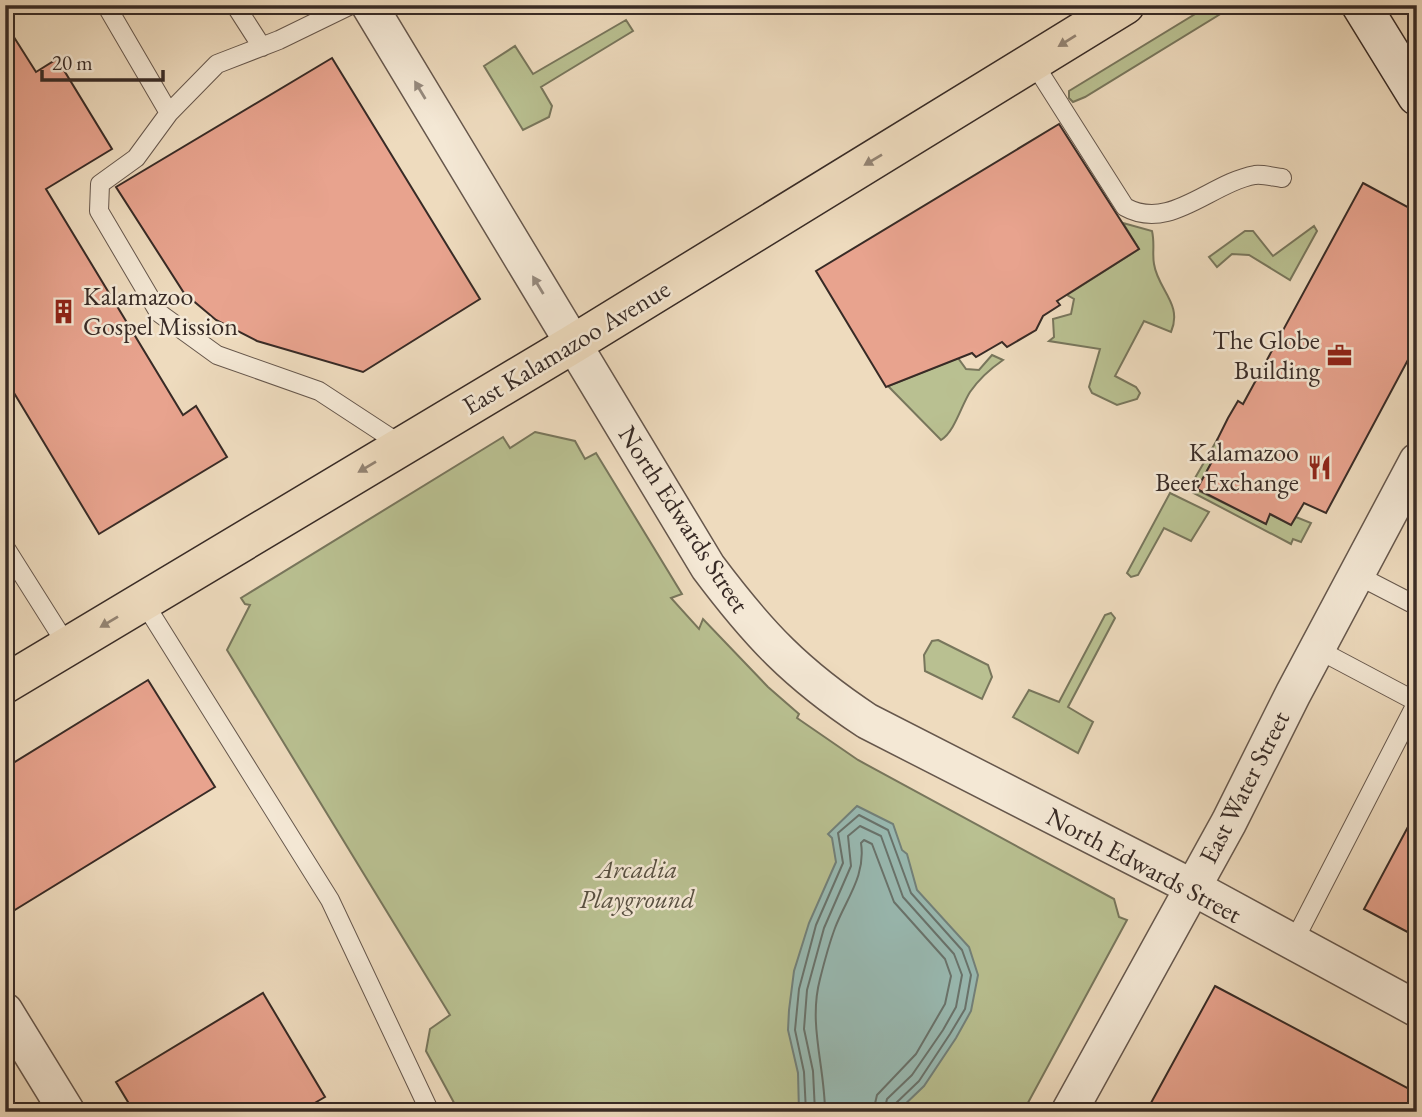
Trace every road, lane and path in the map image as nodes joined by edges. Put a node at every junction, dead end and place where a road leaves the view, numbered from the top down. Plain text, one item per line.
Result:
1 (106, 5) edge
2 (235, 5) edge
3 (351, 5) edge
4 (369, 5) edge
5 (1125, 5) edge
6 (1361, 5) edge
7 (262, 47) junction
8 (1033, 62) junction
9 (1417, 96) edge
10 (169, 113) junction
11 (1282, 178) dead end
12 (573, 344) junction
13 (403, 446) junction
14 (1415, 467) edge
15 (5, 547) edge
16 (1357, 575) junction
17 (143, 601) junction
18 (1417, 606) edge
19 (68, 647) junction
20 (1317, 649) junction
21 (5, 684) edge
22 (1417, 702) edge
23 (1192, 887) junction
24 (1293, 943) junction
25 (1417, 1009) edge
26 (5, 1011) edge
27 (67, 1112) edge
28 (430, 1112) edge
29 (1069, 1112) edge

1 - 10 lane
2 - 7 lane
3 - 7 lane
12 -> 4 street, North Edwards Street
5 -> 8 main road, East Kalamazoo Avenue
6 - 9 main road
7 - 10 lane
8 - 11 lane
8 -> 12 main road, East Kalamazoo Avenue
10 - 13 lane
12 - 13 main road, East Kalamazoo Avenue
12 - 23 street, North Edwards Street
13 -> 17 main road, East Kalamazoo Avenue
14 - 16 street, East Water Street
15 - 19 lane
16 - 18 lane
16 - 20 street, East Water Street
17 -> 19 main road, East Kalamazoo Avenue
17 - 28 lane
19 - 21 main road, East Kalamazoo Avenue
20 - 22 lane
20 - 23 street, East Water Street
22 - 24 lane
23 - 24 street, North Edwards Street
23 - 29 street, East Water Street
24 - 25 street, North Edwards Street
26 - 27 street

